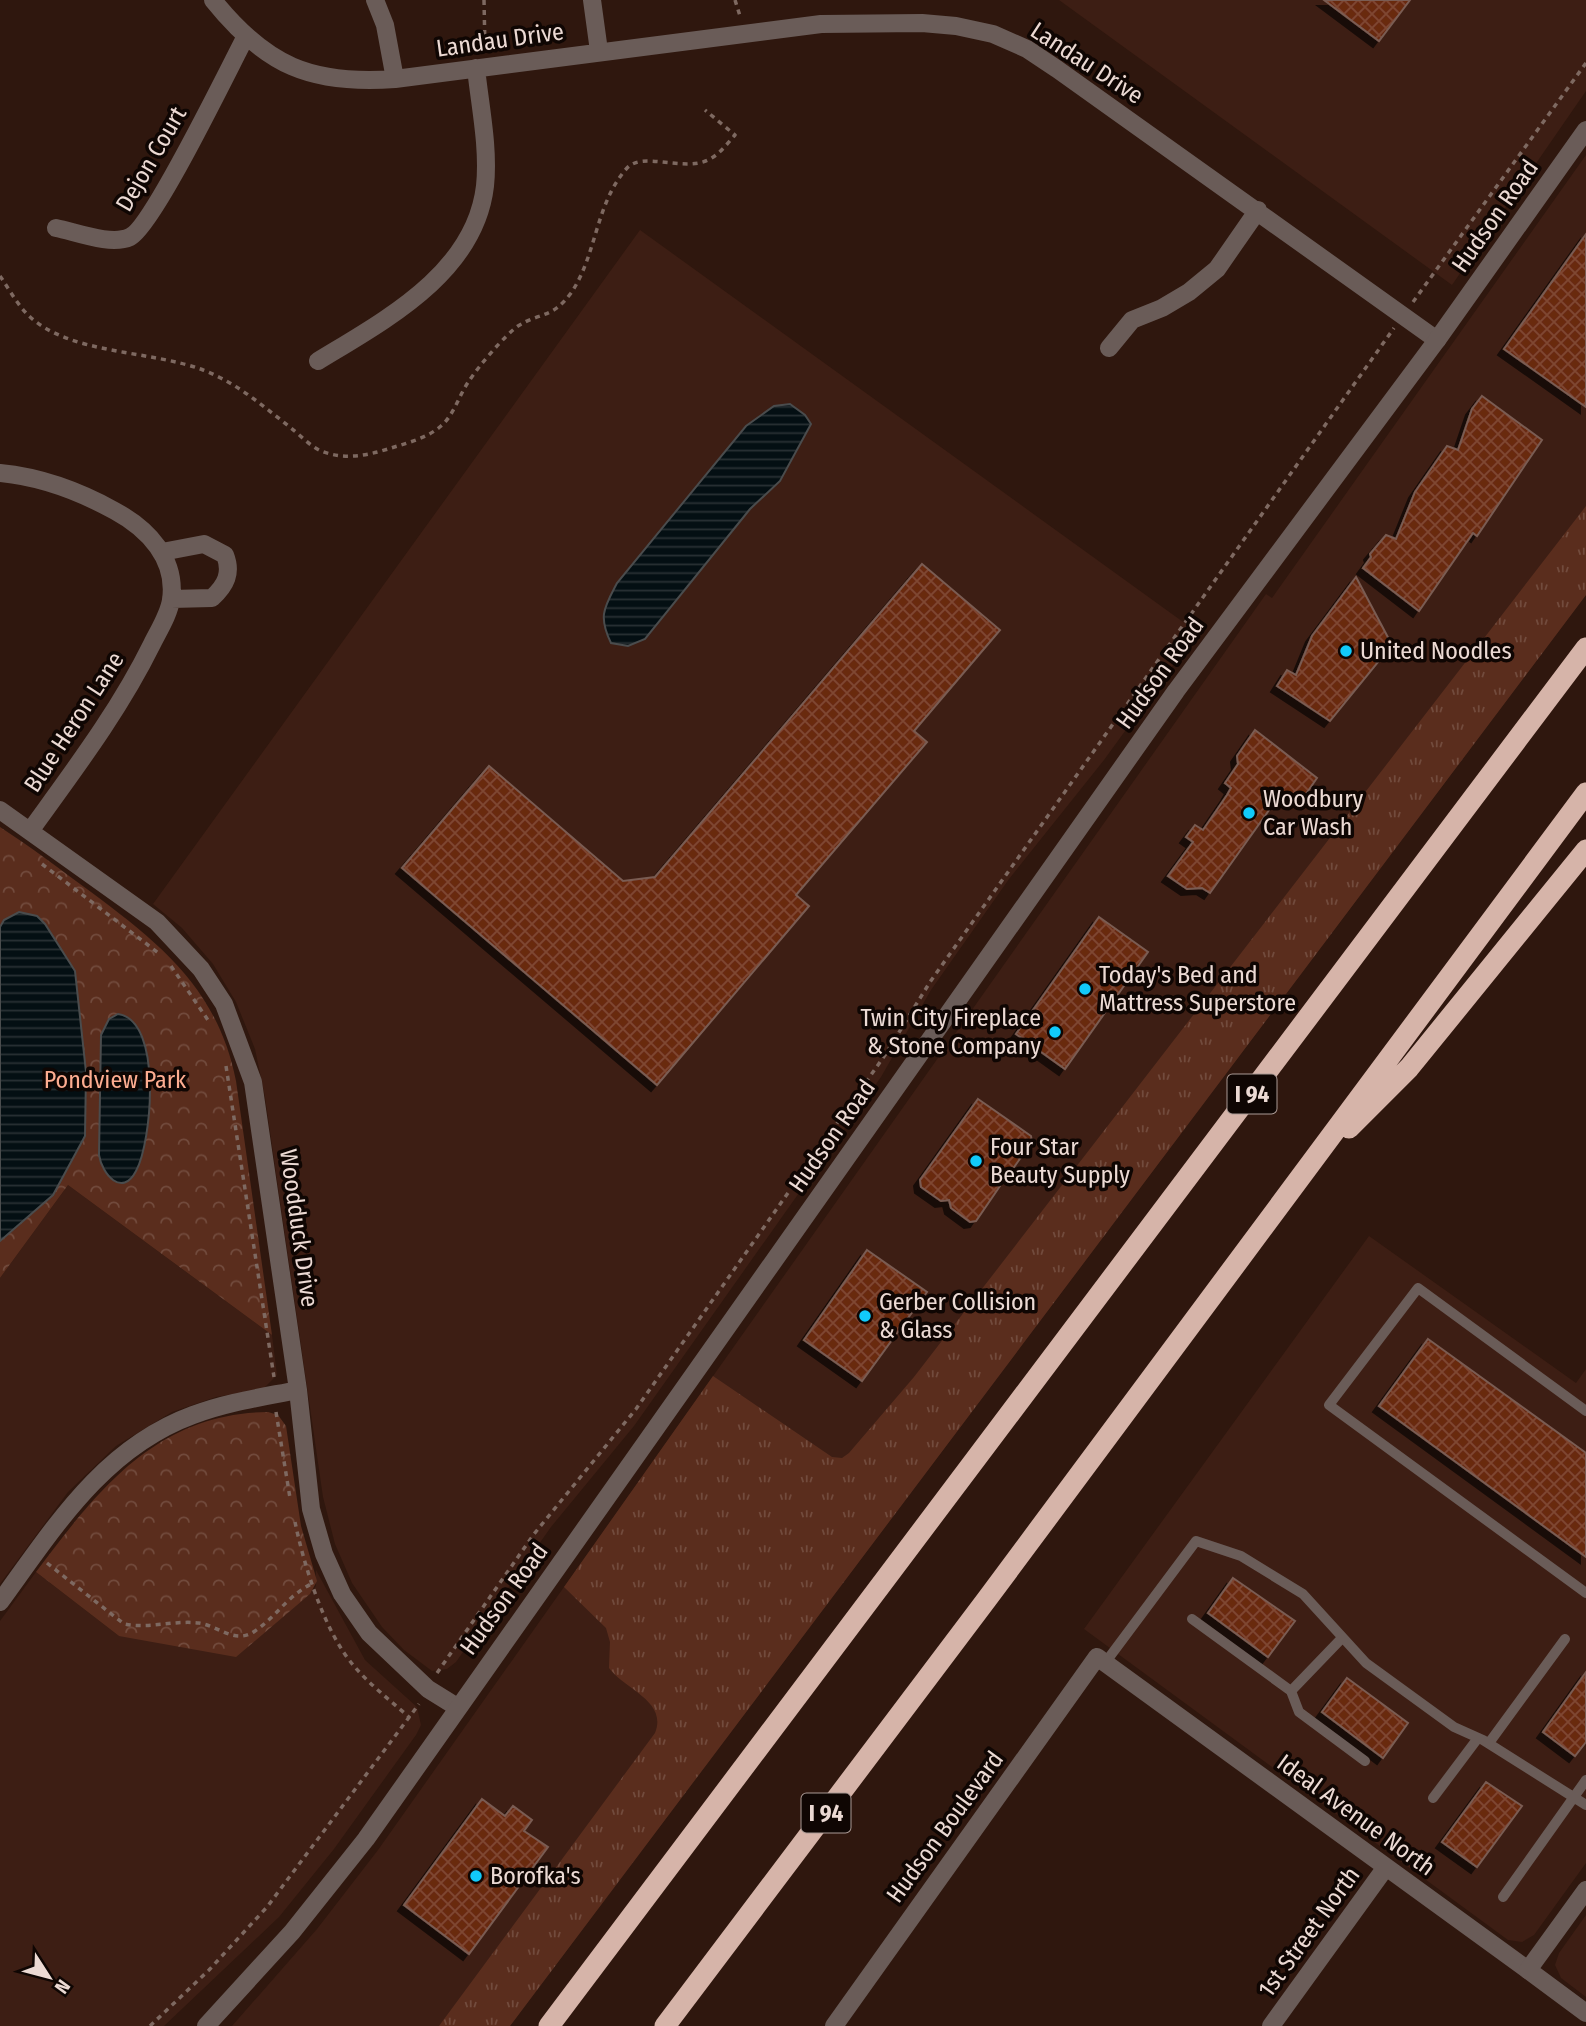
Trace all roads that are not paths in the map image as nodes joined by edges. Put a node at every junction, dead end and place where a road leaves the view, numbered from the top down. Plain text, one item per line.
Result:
1 (213, 0) edge
2 (374, 0) edge
3 (592, 0) edge
4 (246, 36) junction
5 (599, 51) junction
6 (481, 68) junction
7 (395, 79) junction
8 (1586, 130) edge
9 (1258, 210) junction
10 (56, 228) dead end
11 (1437, 340) junction
12 (1109, 348) dead end
13 (317, 361) dead end
14 (0, 474) edge
15 (162, 552) junction
16 (171, 599) junction
17 (1586, 649) edge
18 (1586, 793) edge
19 (0, 810) edge
20 (30, 831) junction
21 (1586, 850) edge
22 (1294, 1185) junction
23 (298, 1390) junction
24 (1586, 1410) edge
25 (1586, 1593) edge
26 (0, 1602) edge
27 (1192, 1619) dead end
28 (1342, 1637) junction
29 (1565, 1639) dead end
30 (1101, 1660) junction
31 (1290, 1691) junction
32 (457, 1707) junction
33 (1478, 1738) junction
34 (1489, 1744) junction
35 (1365, 1761) dead end
36 (1586, 1780) edge
37 (1574, 1796) junction
38 (1433, 1798) dead end
39 (1586, 1805) edge
40 (1386, 1867) junction
41 (1586, 1890) edge
42 (1503, 1897) dead end
43 (632, 1912) junction
44 (1528, 1970) junction
45 (1586, 2013) edge
46 (206, 2026) edge
47 (537, 2026) edge
48 (549, 2026) edge
49 (665, 2026) edge
50 (834, 2026) edge
51 (1271, 2026) edge

1 - 4 street, Landau Drive
2 - 7 street
3 - 5 street
4 - 7 street, Landau Drive
4 - 10 street, Dejon Court
5 - 6 street, Landau Drive
5 - 9 street, Landau Drive
6 - 7 street, Landau Drive
6 - 13 street
8 - 11 street, Hudson Road
9 - 11 street, Landau Drive
9 - 12 street
11 - 32 street, Hudson Road
14 - 15 street
15 - 16 street
15 - 16 street
16 - 20 street, Blue Heron Lane
17 - 43 highway, I 94
18 - 22 highway, I 94
19 - 20 street, Woodduck Drive
20 - 23 street, Woodduck Drive
21 - 22 highway
22 - 49 highway, I 94
23 - 26 street
23 - 32 street, Woodduck Drive
24 - 25 lane
27 - 31 lane
28 - 30 lane
28 - 31 lane
28 - 33 lane
29 - 34 lane
30 - 40 street, Ideal Avenue North
30 - 50 street, Hudson Boulevard
31 - 35 lane
32 - 46 street, Hudson Road
33 - 34 lane
33 - 38 lane
34 - 37 lane
36 - 37 lane
37 - 39 lane
37 - 42 lane
40 - 44 street, Ideal Avenue North
40 - 51 street, 1st Street North
41 - 44 street
43 - 47 highway
43 - 48 highway, I 94
44 - 45 street, Ideal Avenue North

